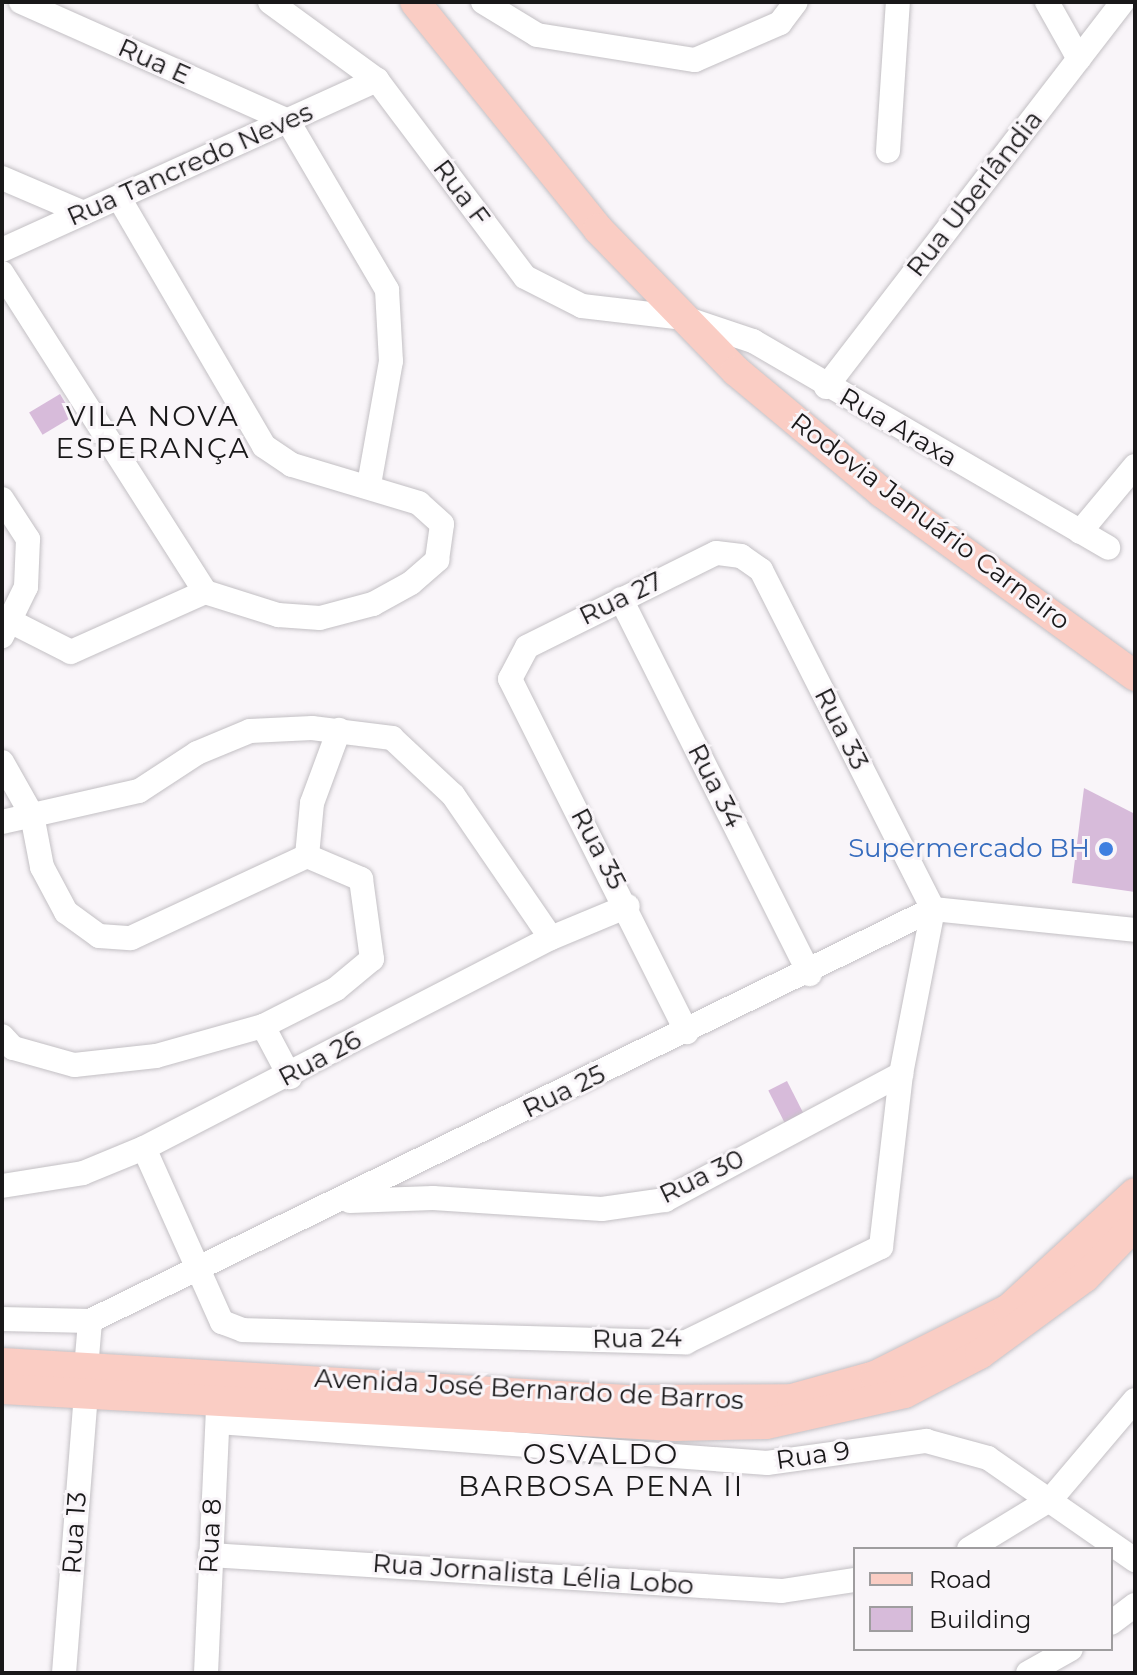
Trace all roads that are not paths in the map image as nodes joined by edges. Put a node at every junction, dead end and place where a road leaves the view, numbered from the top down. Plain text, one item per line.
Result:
1 (21, 2) edge
2 (270, 2) edge
3 (415, 2) edge
4 (483, 2) edge
5 (796, 2) edge
6 (898, 2) edge
7 (1047, 2) edge
8 (1123, 2) edge
9 (1079, 59) junction
10 (377, 80) junction
11 (288, 121) junction
12 (888, 151) dead end
13 (2, 178) edge
14 (119, 198) junction
15 (84, 213) junction
16 (2, 250) edge
17 (2, 273) edge
18 (684, 318) junction
19 (826, 387) junction
20 (1135, 466) edge
21 (369, 484) junction
22 (2, 499) edge
23 (1080, 532) junction
24 (1108, 548) dead end
25 (741, 556) joint
26 (205, 592) junction
27 (621, 599) junction
28 (6, 628) edge
29 (512, 667) joint
30 (1135, 676) edge
31 (339, 730) junction
32 (2, 762) edge
33 (32, 815) junction
34 (2, 822) edge
35 (307, 856) junction
36 (628, 906) junction
37 (933, 909) junction
38 (1135, 930) edge
39 (551, 938) junction
40 (810, 974) junction
41 (263, 1026) junction
42 (687, 1032) junction
43 (2, 1036) edge
44 (901, 1074) junction
45 (290, 1077) junction
46 (144, 1148) junction
47 (2, 1186) edge
48 (1135, 1193) edge
49 (339, 1201) junction
50 (1135, 1225) edge
51 (202, 1270) junction
52 (2, 1319) edge
53 (90, 1321) junction
54 (2, 1363) edge
55 (86, 1381) junction
56 (2, 1389) edge
57 (1135, 1400) edge
58 (218, 1411) junction
59 (1051, 1499) junction
60 (972, 1547) edge
61 (210, 1555) junction
62 (1135, 1560) edge
63 (853, 1580) edge
64 (1135, 1605) edge
65 (1113, 1622) edge
66 (1067, 1651) edge
67 (64, 1673) edge
68 (206, 1673) edge
69 (1028, 1673) edge

1 - 11 street, Rua E
2 - 10 street, Rua F
3 - 18 main road, Rodovia Januário Carneiro
4 - 5 street
6 - 12 street
7 - 9 street
8 - 9 street, Rua Uberlândia
9 - 19 street, Rua Uberlândia
10 - 11 street, Rua Tancredo Neves
10 - 18 street, Rua F
11 - 14 street, Rua Tancredo Neves
11 - 21 street
13 - 15 street
14 - 15 street, Rua Tancredo Neves
14 - 21 street
15 - 16 street, Rua Tancredo Neves
17 - 26 street
18 - 19 street, Rua Araxa
18 - 30 main road, Rodovia Januário Carneiro
19 - 23 street, Rua Araxa
20 - 23 street
21 - 26 street
22 - 28 street
23 - 24 street, Rua Araxa
25 - 27 street, Rua 27
25 - 37 street, Rua 33
26 - 28 street
27 - 29 street, Rua 27
27 - 40 street, Rua 34
29 - 36 street, Rua 35
31 - 33 street
31 - 35 street
31 - 39 street
32 - 33 street
33 - 34 street
33 - 35 street
35 - 41 street
36 - 39 street, Rua 26
36 - 42 street, Rua 35
37 - 38 street
37 - 40 street, Rua 25
37 - 44 street, Rua 24
39 - 45 street, Rua 26
40 - 42 street, Rua 25
41 - 43 street
41 - 45 street
42 - 49 street, Rua 25
44 - 49 street, Rua 30
44 - 51 street, Rua 24
45 - 46 street, Rua 26
46 - 47 street, Rua 26
46 - 51 street, Rua 24
48 - 55 main road, Avenida José Bernardo de Barros
49 - 51 street, Rua 25
50 - 58 main road, Avenida José Bernardo de Barros
51 - 53 street, Rua 25
52 - 53 street, Rua 25
53 - 55 street, Rua 13
54 - 55 main road, Avenida José Bernardo de Barros
55 - 56 main road, Avenida José Bernardo de Barros
55 - 58 main road, Avenida José Bernardo de Barros
55 - 67 street, Rua 13
57 - 59 street
58 - 59 street, Rua 9
58 - 61 street, Rua 8
59 - 60 street
59 - 62 street, Rua 9
61 - 63 street, Rua Jornalista Lélia Lobo
61 - 68 street, Rua 8
64 - 65 street
66 - 69 street

